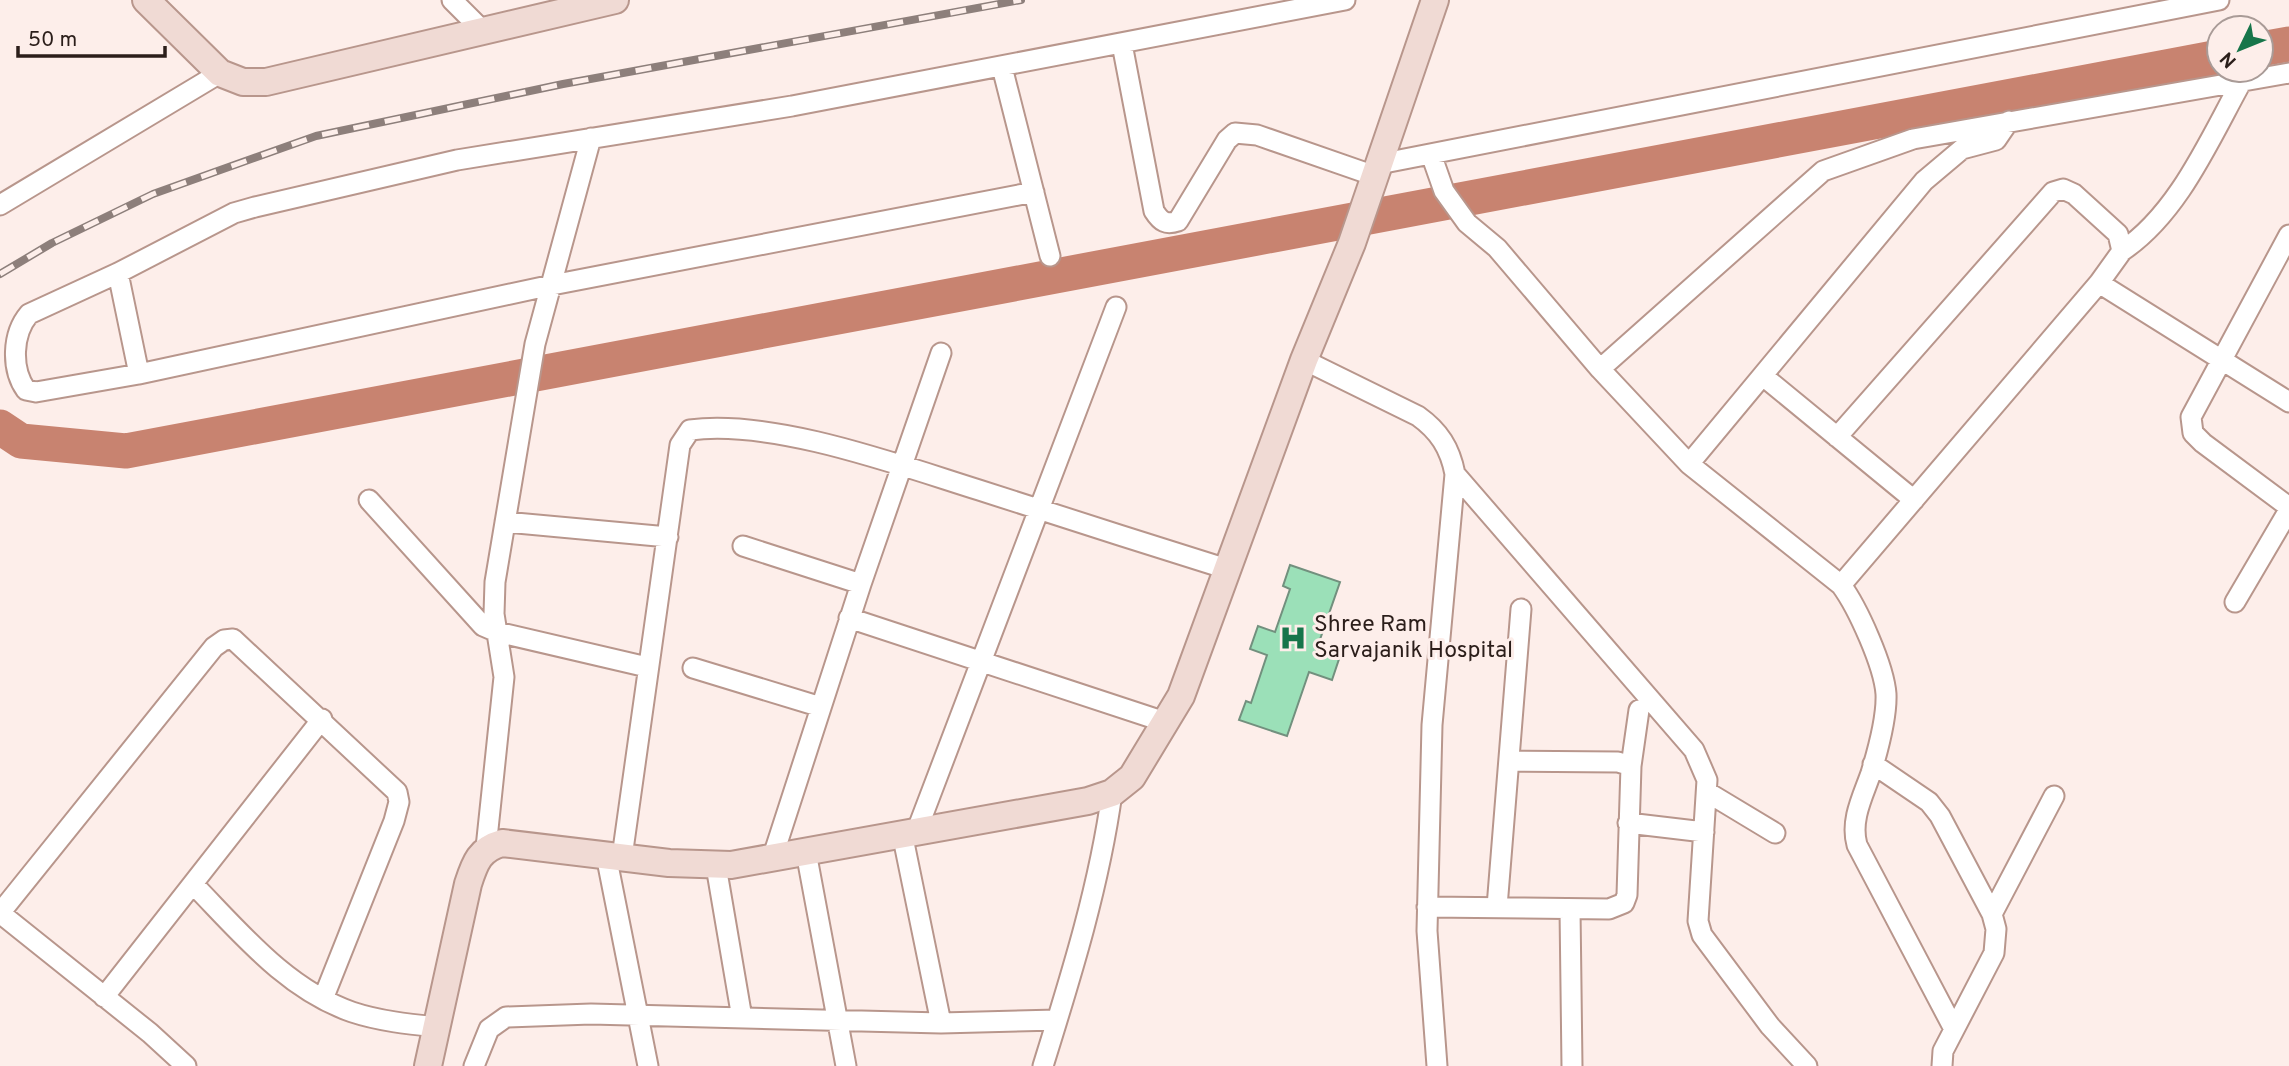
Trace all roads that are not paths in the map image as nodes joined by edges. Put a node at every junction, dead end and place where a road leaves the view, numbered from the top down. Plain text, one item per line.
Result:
1 (146, 0) edge
2 (452, 0) edge
3 (615, 0) edge
4 (1345, 0) edge
5 (1436, 0) edge
6 (2219, 0) edge
7 (483, 31) junction
8 (1122, 44) junction
9 (1002, 67) junction
10 (220, 73) junction
11 (2215, 84) edge
12 (2240, 84) edge
13 (2008, 121) junction
14 (591, 138) junction
15 (1431, 154) junction
16 (1374, 179) junction
17 (1034, 192) junction
18 (0, 205) edge
19 (2289, 235) edge
20 (2122, 251) junction
21 (1050, 256) dead end
22 (118, 273) junction
23 (2099, 283) junction
24 (552, 285) junction
25 (1116, 307) dead end
26 (941, 353) dead end
27 (2223, 358) junction
28 (1304, 360) junction
29 (1600, 369) junction
30 (139, 374) junction
31 (1763, 376) junction
32 (2289, 402) edge
33 (1837, 437) junction
34 (1689, 464) junction
35 (903, 466) junction
36 (1455, 474) junction
37 (369, 500) dead end
38 (1914, 500) junction
39 (2289, 508) edge
40 (1040, 510) junction
41 (505, 522) junction
42 (668, 537) junction
43 (743, 546) dead end
44 (1227, 569) junction
45 (861, 584) junction
46 (1841, 586) junction
47 (2235, 602) dead end
48 (1521, 608) dead end
49 (849, 618) junction
50 (497, 632) junction
51 (982, 661) junction
52 (647, 667) junction
53 (693, 668) dead end
54 (821, 707) junction
55 (1639, 710) dead end
56 (322, 719) junction
57 (1168, 723) junction
58 (1509, 761) junction
59 (1873, 764) junction
60 (1630, 766) junction
61 (1707, 792) junction
62 (1112, 793) junction
63 (2054, 796) dead end
64 (1628, 823) junction
65 (909, 832) junction
66 (1704, 832) junction
67 (1775, 833) dead end
68 (486, 848) junction
69 (806, 852) junction
70 (614, 856) junction
71 (772, 859) junction
72 (716, 866) junction
73 (193, 884) junction
74 (1427, 907) junction
75 (1497, 907) junction
76 (1570, 909) junction
77 (0, 913) edge
78 (1992, 914) junction
79 (104, 997) junction
80 (323, 999) junction
81 (639, 1016) junction
82 (742, 1018) junction
83 (1057, 1020) junction
84 (839, 1021) junction
85 (941, 1023) junction
86 (437, 1027) junction
87 (1955, 1029) junction
88 (186, 1066) edge
89 (428, 1066) edge
90 (474, 1066) edge
91 (648, 1066) edge
92 (846, 1066) edge
93 (1043, 1066) edge
94 (1437, 1066) edge
95 (1572, 1066) edge
96 (1807, 1066) edge
97 (1942, 1066) edge

1 - 10 street
2 - 7 street
3 - 7 street
4 - 8 street
5 - 16 street
6 - 15 street
7 - 10 street
8 - 9 street
8 - 16 street
9 - 14 street
9 - 17 street
10 - 18 street
11 - 13 street
12 - 20 street
13 - 29 street
13 - 31 street
14 - 22 street
14 - 24 street
15 - 16 street
15 - 29 street
16 - 28 street
17 - 21 street
17 - 24 street
19 - 27 street
20 - 23 street
20 - 33 street
22 - 30 street
22 - 30 street
23 - 27 street
23 - 38 street
24 - 30 street
24 - 41 street
25 - 40 street
26 - 35 street
27 - 32 street
27 - 39 street
28 - 36 street
28 - 44 street
29 - 34 street
31 - 33 street
31 - 34 street
33 - 38 street
34 - 46 street
35 - 40 street
35 - 42 street
35 - 45 street
36 - 61 street
36 - 74 street
37 - 50 street
38 - 46 street
39 - 47 street
40 - 44 street
40 - 51 street
41 - 42 street
41 - 50 street
42 - 52 street
43 - 45 street
44 - 57 street
45 - 49 street
46 - 59 street
48 - 58 street
49 - 51 street
49 - 54 street
50 - 52 street
50 - 68 street
51 - 57 street
51 - 65 street
52 - 70 street
53 - 54 street
54 - 71 street
55 - 60 street
56 - 73 street
56 - 77 street
56 - 80 street
57 - 62 street
58 - 60 street
58 - 75 street
59 - 78 street
59 - 87 street
60 - 64 street
61 - 66 street
61 - 67 street
62 - 65 street
62 - 83 street
63 - 78 street
64 - 66 street
64 - 76 street
65 - 69 street
65 - 85 street
66 - 96 street
68 - 70 street
68 - 86 street
69 - 71 street
69 - 84 street
70 - 72 street
70 - 81 street
71 - 72 street
72 - 82 street
73 - 79 street
73 - 80 street
74 - 75 street
74 - 94 street
75 - 76 street
76 - 95 street
77 - 79 street
78 - 87 street
79 - 88 street
80 - 86 street
81 - 82 street
81 - 90 street
81 - 91 street
82 - 84 street
83 - 85 street
83 - 93 street
84 - 85 street
84 - 92 street
86 - 89 street
87 - 97 street

